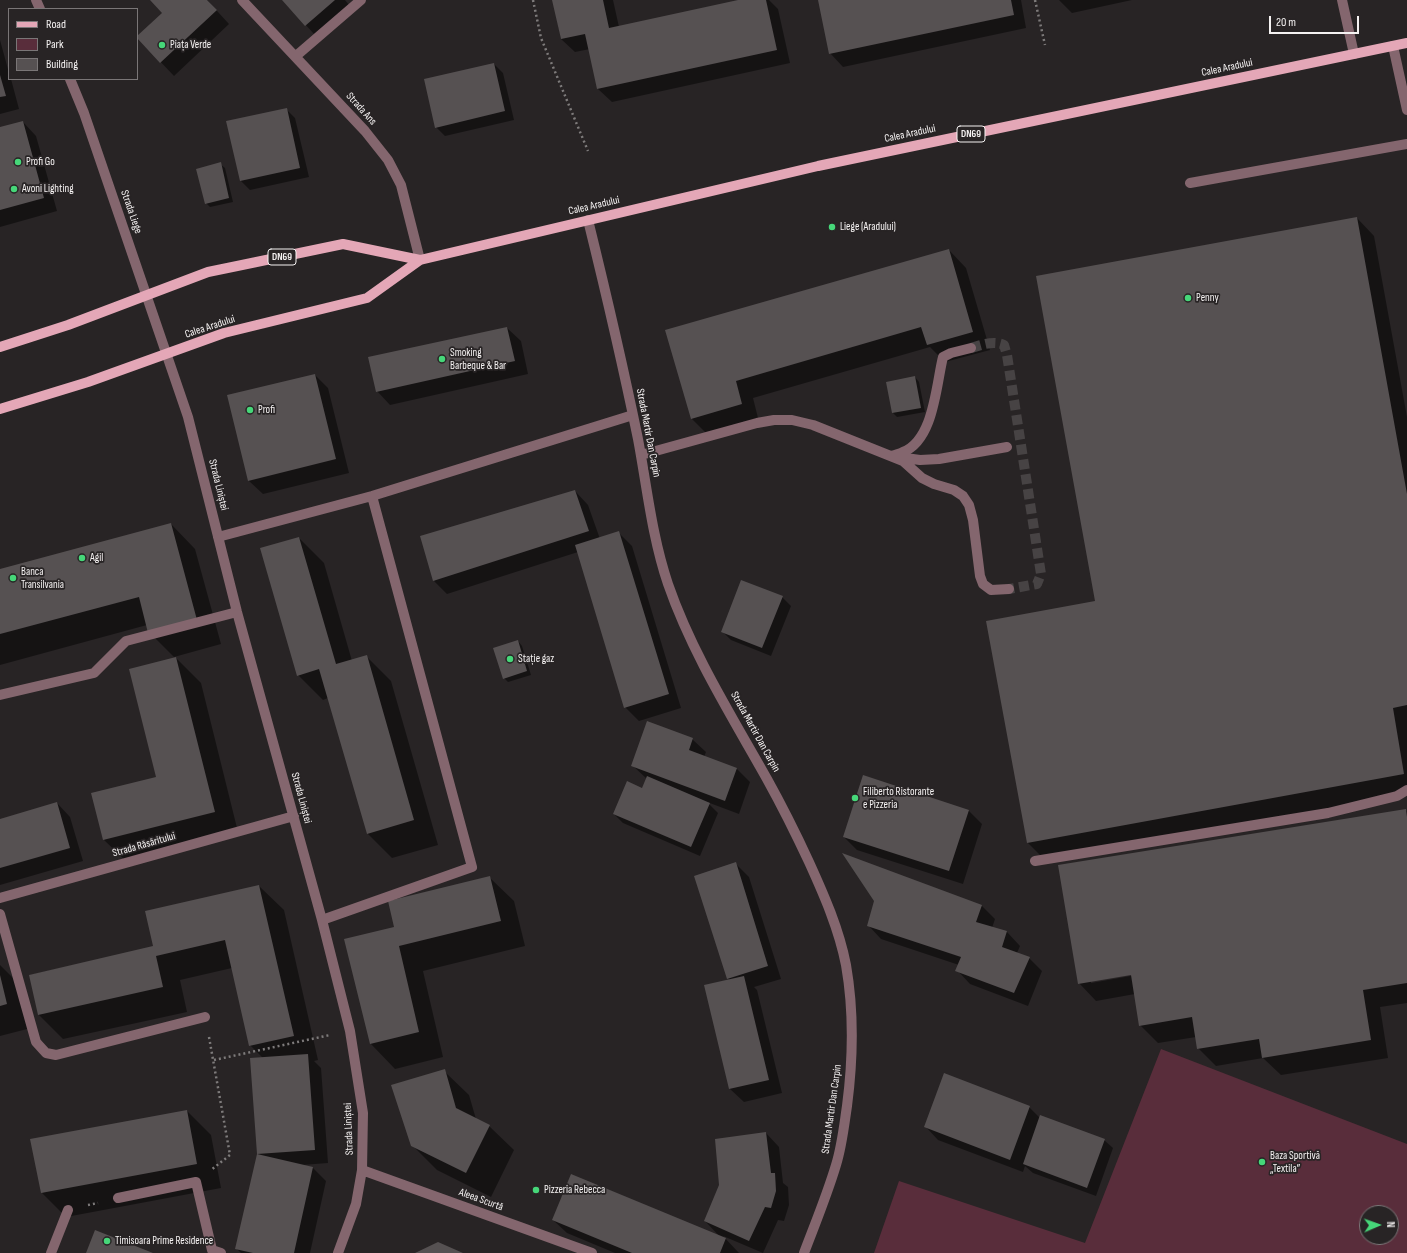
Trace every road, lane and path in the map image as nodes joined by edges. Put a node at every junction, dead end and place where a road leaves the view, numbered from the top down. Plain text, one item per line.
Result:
1 (242, 0) edge
2 (361, 0) edge
3 (533, 0) edge
4 (1035, 0) edge
5 (1342, 0) edge
6 (1407, 42) edge
7 (1045, 45) dead end
8 (1393, 46) junction
9 (1354, 54) junction
10 (296, 56) junction
11 (70, 80) edge
12 (1407, 110) edge
13 (1407, 144) edge
14 (588, 151) dead end
15 (1190, 183) dead end
16 (588, 220) junction
17 (420, 260) junction
18 (147, 295) junction
19 (0, 347) edge
20 (971, 348) tunnel mouth
21 (167, 354) junction
22 (0, 409) edge
23 (633, 415) junction
24 (1007, 447) dead end
25 (641, 455) junction
26 (891, 456) junction
27 (372, 496) junction
28 (218, 537) junction
29 (1009, 589) tunnel mouth
30 (237, 612) junction
31 (0, 695) edge
32 (1407, 790) edge
33 (294, 816) junction
34 (1035, 861) dead end
35 (0, 898) edge
36 (0, 914) edge
37 (322, 920) junction
38 (205, 1017) joint
39 (350, 1031) junction
40 (214, 1060) junction
41 (362, 1170) junction
42 (196, 1182) junction
43 (118, 1198) joint
44 (68, 1210) joint
45 (51, 1253) edge
46 (221, 1253) edge
47 (338, 1253) edge
48 (592, 1253) edge
49 (804, 1253) edge

1 - 10 street, Strada Ans
2 - 10 street
3 - 14 path
4 - 7 path
5 - 9 street
6 - 8 main road, Calea Aradului / DN69
8 - 9 main road, Calea Aradului / DN69
8 - 12 street
9 - 16 main road, Calea Aradului / DN69
10 - 17 street, Strada Ans
11 - 18 street, Strada Liege
13 - 15 street
16 - 17 main road, Calea Aradului / DN69
16 - 23 street, Strada Martir Dan Carpin
17 - 18 main road, Calea Aradului / DN69
17 - 21 main road, Calea Aradului / DN69
18 - 19 main road, Calea Aradului / DN69
18 - 21 street, Strada Liege
20 - 26 street
21 - 22 main road, Calea Aradului / DN69
21 - 28 street, Strada Liniștei
23 - 25 street, Strada Martir Dan Carpin
23 - 27 street
24 - 26 street
25 - 26 street
25 - 49 street, Strada Martir Dan Carpin
26 - 29 street
27 - 28 street
27 - 37 street
28 - 30 street, Strada Liniștei
30 - 31 street
30 - 33 street, Strada Liniștei
32 - 34 street
33 - 35 street, Strada Răsăritului
33 - 37 street, Strada Liniștei
36 - 38 street
37 - 39 street, Strada Liniștei
38 - 40 path
39 - 40 path
39 - 41 street, Strada Liniștei
40 - 42 path
41 - 47 street, Strada Liniștei
41 - 48 street, Aleea Scurtă
42 - 43 street
42 - 46 street
43 - 44 path
44 - 45 street

